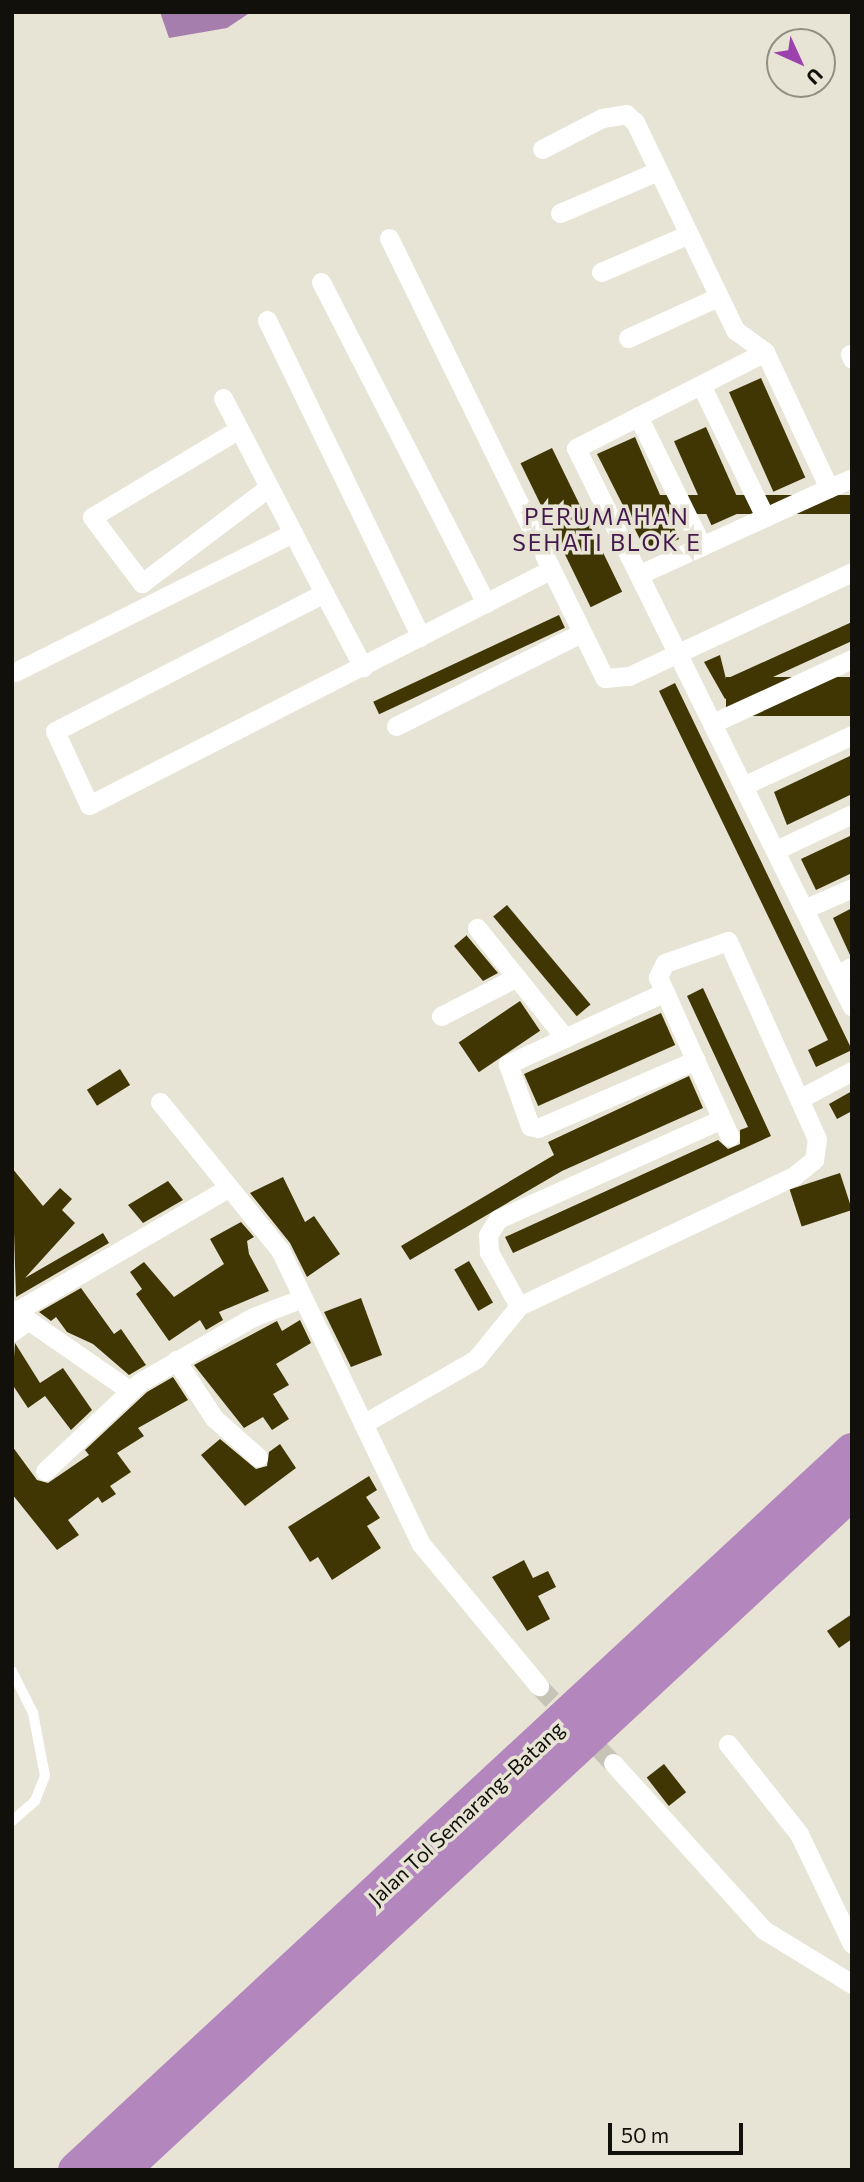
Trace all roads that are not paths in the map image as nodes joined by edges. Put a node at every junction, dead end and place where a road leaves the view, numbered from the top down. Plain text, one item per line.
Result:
1 (542, 149) dead end
2 (658, 171) junction
3 (560, 213) dead end
4 (687, 234) junction
5 (389, 238) dead end
6 (601, 272) dead end
7 (321, 282) dead end
8 (718, 297) junction
9 (267, 320) dead end
10 (628, 338) dead end
11 (765, 352) junction
12 (701, 385) junction
13 (222, 398) dead end
14 (638, 416) junction
15 (239, 429) junction
16 (852, 478) edge
17 (269, 487) junction
18 (829, 488) junction
19 (765, 517) junction
20 (293, 533) junction
21 (702, 546) junction
22 (548, 571) junction
23 (852, 572) edge
24 (640, 574) junction
25 (142, 583) junction
26 (324, 593) junction
27 (156, 602) junction
28 (486, 603) junction
29 (579, 634) junction
30 (421, 637) junction
31 (680, 652) junction
32 (852, 659) edge
33 (363, 667) junction
34 (15, 672) dead end
35 (715, 722) junction
36 (396, 726) dead end
37 (852, 735) edge
38 (745, 785) junction
39 (852, 814) edge
40 (776, 850) junction
41 (852, 888) edge
42 (804, 909) junction
43 (477, 928) dead end
44 (844, 971) edge
45 (517, 977) junction
46 (665, 992) junction
47 (852, 1007) edge
48 (441, 1016) dead end
49 (565, 1038) junction
50 (696, 1060) junction
51 (852, 1071) edge
52 (799, 1098) junction
53 (160, 1102) dead end
54 (722, 1119) junction
55 (730, 1138) dead end
56 (226, 1189) junction
57 (300, 1298) junction
58 (519, 1306) junction
59 (17, 1319) edge
60 (176, 1360) junction
61 (129, 1390) junction
62 (363, 1424) junction
63 (852, 1451) edge
64 (258, 1457) dead end
65 (45, 1471) dead end
66 (852, 1490) edge
67 (12, 1671) edge
68 (539, 1686) tunnel mouth
69 (728, 1744) dead end
70 (613, 1763) tunnel mouth
71 (12, 1821) edge
72 (852, 1944) edge
73 (852, 1984) edge
74 (76, 2170) edge
75 (120, 2170) edge

1 - 2 street
2 - 3 street
2 - 4 street
4 - 6 street
4 - 8 street
5 - 22 street
7 - 28 street
8 - 10 street
8 - 11 street
9 - 30 street
11 - 12 street
11 - 18 street
12 - 14 street
12 - 19 street
13 - 15 street
14 - 21 street
14 - 24 street
15 - 17 street
15 - 25 street
16 - 18 street
17 - 20 street
17 - 25 street
18 - 19 street
19 - 21 street
20 - 26 street
20 - 27 street
21 - 24 street
22 - 28 street
22 - 29 street
23 - 31 street
24 - 31 street
25 - 27 street
26 - 33 street
26 - 33 street
27 - 34 street
28 - 30 street
29 - 31 street
29 - 36 street
30 - 33 street
31 - 35 street
32 - 35 street
35 - 38 street
37 - 38 street
38 - 40 street
39 - 40 street
40 - 42 street
41 - 42 street
42 - 44 street
43 - 45 street
44 - 47 street
45 - 48 street
45 - 49 street
46 - 49 street
46 - 50 street
46 - 52 street
49 - 50 street
50 - 54 street
51 - 52 street
52 - 58 street
53 - 56 street
54 - 55 street
54 - 58 street
56 - 57 street
56 - 59 street
57 - 60 street
57 - 62 street
58 - 62 street
59 - 61 street
60 - 61 street
60 - 64 street
61 - 65 street
62 - 68 street
63 - 74 highway, Jalan Tol Semarang–Batang
66 - 75 highway, Jalan Tol Semarang–Batang
67 - 71 lane
69 - 72 street
70 - 73 street

